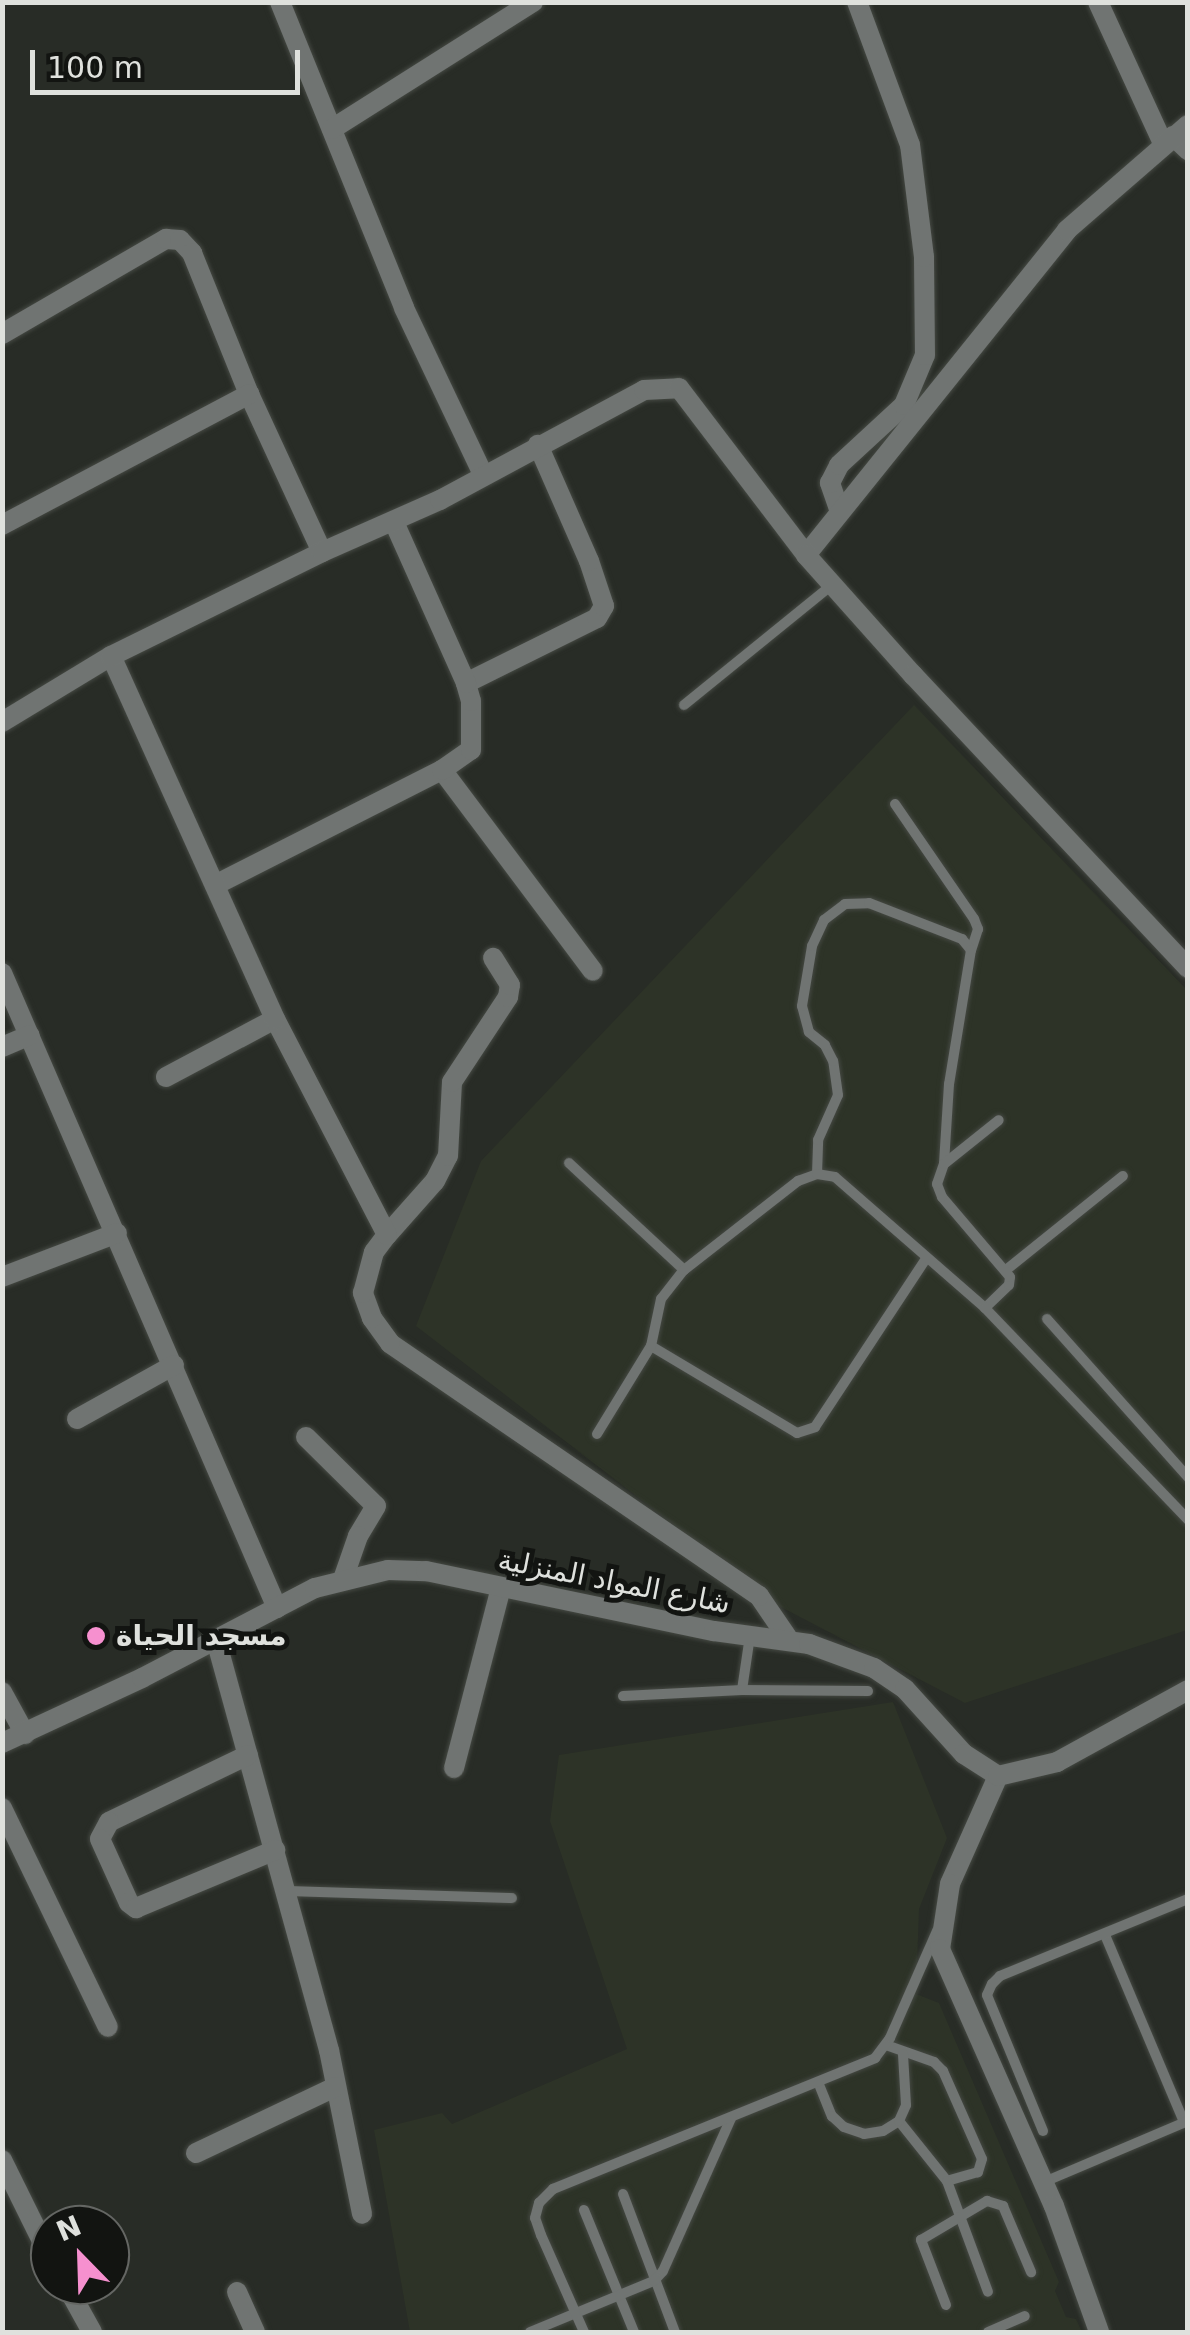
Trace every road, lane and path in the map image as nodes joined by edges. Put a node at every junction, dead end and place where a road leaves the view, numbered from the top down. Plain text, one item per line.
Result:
1 (280, 2) edge
2 (533, 2) edge
3 (856, 2) edge
4 (874, 2) edge
5 (1098, 2) edge
6 (869, 30) junction
7 (332, 129) junction
8 (1178, 138) edge
9 (2, 334) edge
10 (249, 394) junction
11 (538, 445) junction
12 (483, 474) junction
13 (840, 512) junction
14 (394, 522) junction
15 (2, 525) edge
16 (322, 552) junction
17 (806, 554) junction
18 (833, 584) junction
19 (111, 656) junction
20 (466, 683) junction
21 (684, 705) dead end
22 (2, 722) edge
23 (442, 770) junction
24 (895, 804) dead end
25 (215, 885) junction
26 (970, 950) junction
27 (493, 958) dead end
28 (1188, 968) edge
29 (593, 971) dead end
30 (2, 974) edge
31 (275, 1019) junction
32 (30, 1035) junction
33 (2, 1047) edge
34 (166, 1077) dead end
35 (998, 1120) dead end
36 (569, 1163) dead end
37 (944, 1164) junction
38 (817, 1174) junction
39 (1123, 1176) dead end
40 (117, 1233) junction
41 (387, 1235) junction
42 (924, 1260) junction
43 (684, 1270) junction
44 (1006, 1270) junction
45 (2, 1277) edge
46 (984, 1308) junction
47 (1047, 1319) dead end
48 (651, 1346) junction
49 (174, 1364) junction
50 (77, 1419) dead end
51 (597, 1434) dead end
52 (306, 1437) dead end
53 (1188, 1476) edge
54 (1188, 1520) edge
55 (343, 1579) junction
56 (500, 1588) junction
57 (278, 1608) junction
58 (750, 1636) junction
59 (787, 1638) junction
60 (216, 1640) junction
61 (742, 1690) junction
62 (1188, 1690) edge
63 (2, 1692) edge
64 (868, 1692) dead end
65 (623, 1696) dead end
66 (25, 1734) junction
67 (2, 1743) edge
68 (248, 1754) junction
69 (454, 1768) dead end
70 (998, 1776) junction
71 (2, 1808) edge
72 (274, 1850) junction
73 (284, 1891) junction
74 (512, 1898) dead end
75 (1188, 1899) edge
76 (940, 1926) junction
77 (1105, 1935) junction
78 (108, 2027) dead end
79 (886, 2045) junction
80 (903, 2054) junction
81 (818, 2082) junction
82 (335, 2087) junction
83 (732, 2117) junction
84 (899, 2121) junction
85 (1186, 2122) edge
86 (1042, 2131) dead end
87 (196, 2153) dead end
88 (2, 2160) edge
89 (947, 2181) junction
90 (1044, 2182) junction
91 (622, 2194) dead end
92 (584, 2210) dead end
93 (362, 2214) dead end
94 (959, 2215) junction
95 (30, 2217) edge
96 (1031, 2272) dead end
97 (654, 2280) junction
98 (237, 2292) dead end
99 (988, 2292) dead end
100 (620, 2294) junction
101 (77, 2305) edge
102 (946, 2305) dead end
103 (576, 2315) junction
104 (1025, 2316) dead end
105 (92, 2332) edge
106 (255, 2332) edge
107 (530, 2332) edge
108 (584, 2332) edge
109 (634, 2332) edge
110 (676, 2332) edge
111 (988, 2332) edge
112 (1100, 2332) edge

1 - 7 street
2 - 7 street
3 - 6 street
4 - 6 street
5 - 8 street
6 - 13 street
7 - 12 street
8 - 13 street
9 - 10 street
10 - 15 street
10 - 16 street
11 - 12 street
11 - 17 street
11 - 20 street
12 - 14 street
13 - 17 street
14 - 16 street
14 - 20 street
16 - 19 street
17 - 18 street
18 - 21 lane
18 - 28 street
19 - 22 street
19 - 25 street
20 - 23 street
23 - 25 street
23 - 29 street
24 - 26 lane
25 - 31 street
26 - 37 lane
26 - 38 lane
27 - 41 street
30 - 32 street
31 - 34 street
31 - 41 street
32 - 33 street
32 - 40 street
35 - 37 lane
36 - 43 lane
37 - 44 lane
38 - 42 lane
38 - 43 lane
39 - 44 lane
40 - 45 street
40 - 49 street
41 - 59 street
42 - 46 lane
42 - 48 lane
43 - 48 lane
44 - 46 lane
46 - 54 lane
47 - 53 lane
48 - 51 lane
49 - 50 street
49 - 57 street
52 - 55 street
55 - 56 street, شارع المواد المنزلية
55 - 57 street, شارع المواد المنزلية
56 - 58 street, شارع المواد المنزلية
56 - 69 street
57 - 60 street, شارع المواد المنزلية
58 - 59 street, شارع المواد المنزلية
58 - 61 lane
59 - 70 street, شارع المواد المنزلية
60 - 66 street, شارع المواد المنزلية
60 - 68 street
61 - 64 lane
61 - 65 lane
62 - 70 street
63 - 66 street
66 - 67 street, شارع المواد المنزلية
68 - 72 street
68 - 72 street
70 - 76 street
71 - 78 street
72 - 73 street
73 - 74 lane
73 - 82 street
75 - 77 lane
76 - 79 lane
76 - 90 street
77 - 85 lane
77 - 86 lane
79 - 80 lane
79 - 81 lane
80 - 84 lane
80 - 89 lane
81 - 83 lane
81 - 84 lane
82 - 87 street
82 - 93 street
83 - 97 lane
83 - 103 lane
84 - 89 lane
85 - 90 lane
88 - 95 street
89 - 94 lane
90 - 112 street
91 - 97 lane
92 - 100 lane
94 - 96 lane
94 - 99 lane
94 - 102 lane
97 - 100 lane
97 - 110 lane
98 - 106 street
100 - 103 lane
100 - 109 lane
101 - 105 street
103 - 107 lane
103 - 108 lane
104 - 111 lane

